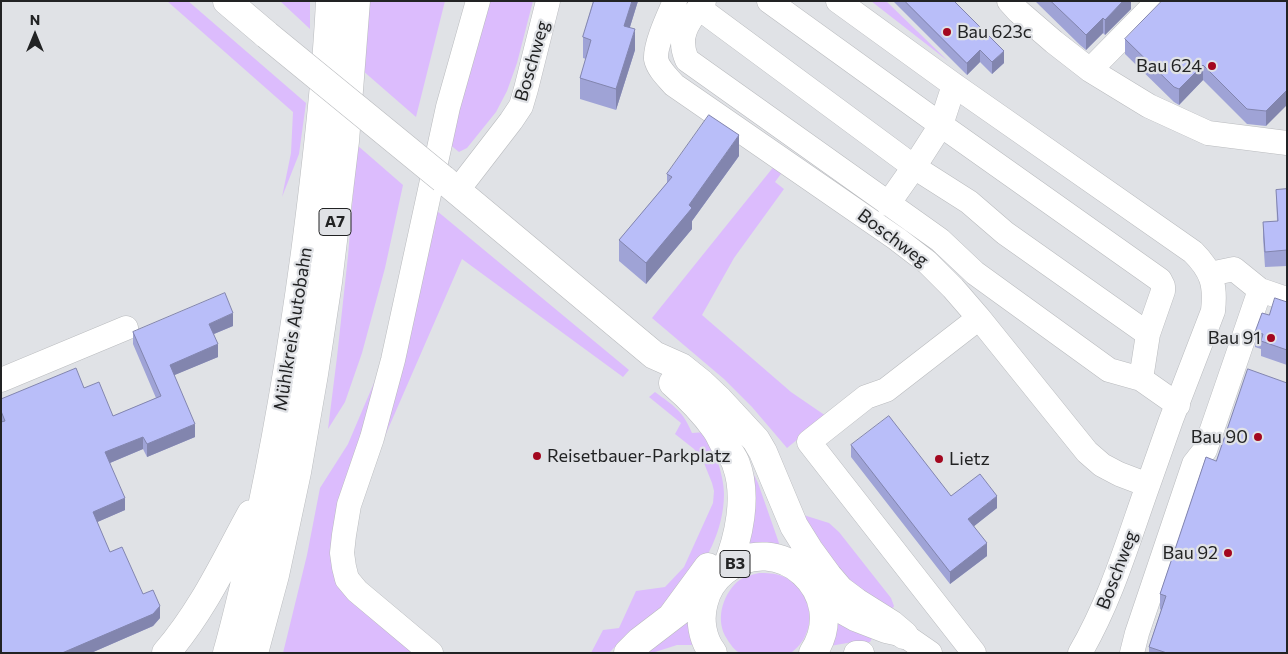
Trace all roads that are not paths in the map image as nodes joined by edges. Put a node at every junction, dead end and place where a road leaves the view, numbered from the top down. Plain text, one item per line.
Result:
1 (227, 1) edge
2 (330, 1) edge
3 (356, 1) edge
4 (478, 1) edge
5 (548, 1) edge
6 (675, 1) edge
7 (769, 1) edge
8 (838, 1) edge
9 (1009, 1) edge
10 (1158, 1) edge
11 (701, 5) edge
12 (1090, 70) junction
13 (954, 85) junction
14 (941, 125) junction
15 (1287, 143) edge
16 (914, 167) junction
17 (450, 185) junction
18 (888, 204) junction
19 (1210, 274) junction
20 (1260, 290) junction
21 (1287, 299) edge
22 (979, 318) junction
23 (126, 328) dead end
24 (1148, 334) junction
25 (654, 355) junction
26 (1141, 379) junction
27 (1, 380) edge
28 (1178, 405) junction
29 (734, 417) junction
30 (723, 442) junction
31 (267, 484) junction
32 (1148, 485) junction
33 (726, 569) junction
34 (804, 573) junction
35 (704, 585) junction
36 (820, 597) junction
37 (904, 634) junction
38 (166, 653) edge
39 (227, 653) edge
40 (254, 653) edge
41 (431, 653) edge
42 (628, 653) edge
43 (713, 653) edge
44 (813, 653) edge
45 (856, 653) edge
46 (862, 653) edge
47 (930, 653) edge
48 (974, 653) edge
49 (1080, 653) edge
50 (1132, 653) edge

1 - 17 main road, bridge
2 - 31 main road, Mühlkreis Autobahn / A7
3 - 40 main road, Mühlkreis Autobahn / A7
4 - 41 street
5 - 17 street, Boschweg
6 - 22 street, Boschweg
7 - 14 street
8 - 13 street, Boschweg
9 - 12 street
10 - 12 street
11 - 16 street
11 - 18 street
12 - 15 street
13 - 14 street
13 - 19 street, Boschweg
14 - 16 street
14 - 24 street
16 - 18 street
16 - 24 street
17 - 25 main road
18 - 26 street
19 - 20 street
19 - 28 street, Boschweg
20 - 21 street
20 - 50 street
22 - 32 street, Boschweg
22 - 48 street
23 - 27 street
24 - 26 street
25 - 29 main road
25 - 30 main road
26 - 28 street
28 - 32 street, Boschweg
29 - 34 main road
29 - 37 main road
30 - 33 main road
30 - 35 main road
31 - 38 main road
31 - 39 main road, Mühlkreis Autobahn / A7
32 - 49 street, Boschweg
33 - 34 main road, B3
33 - 35 main road, B3
34 - 36 main road, B3
35 - 42 main road, B3
35 - 43 main road, B3
36 - 37 street
36 - 44 main road, B3
37 - 47 street
45 - 46 street

